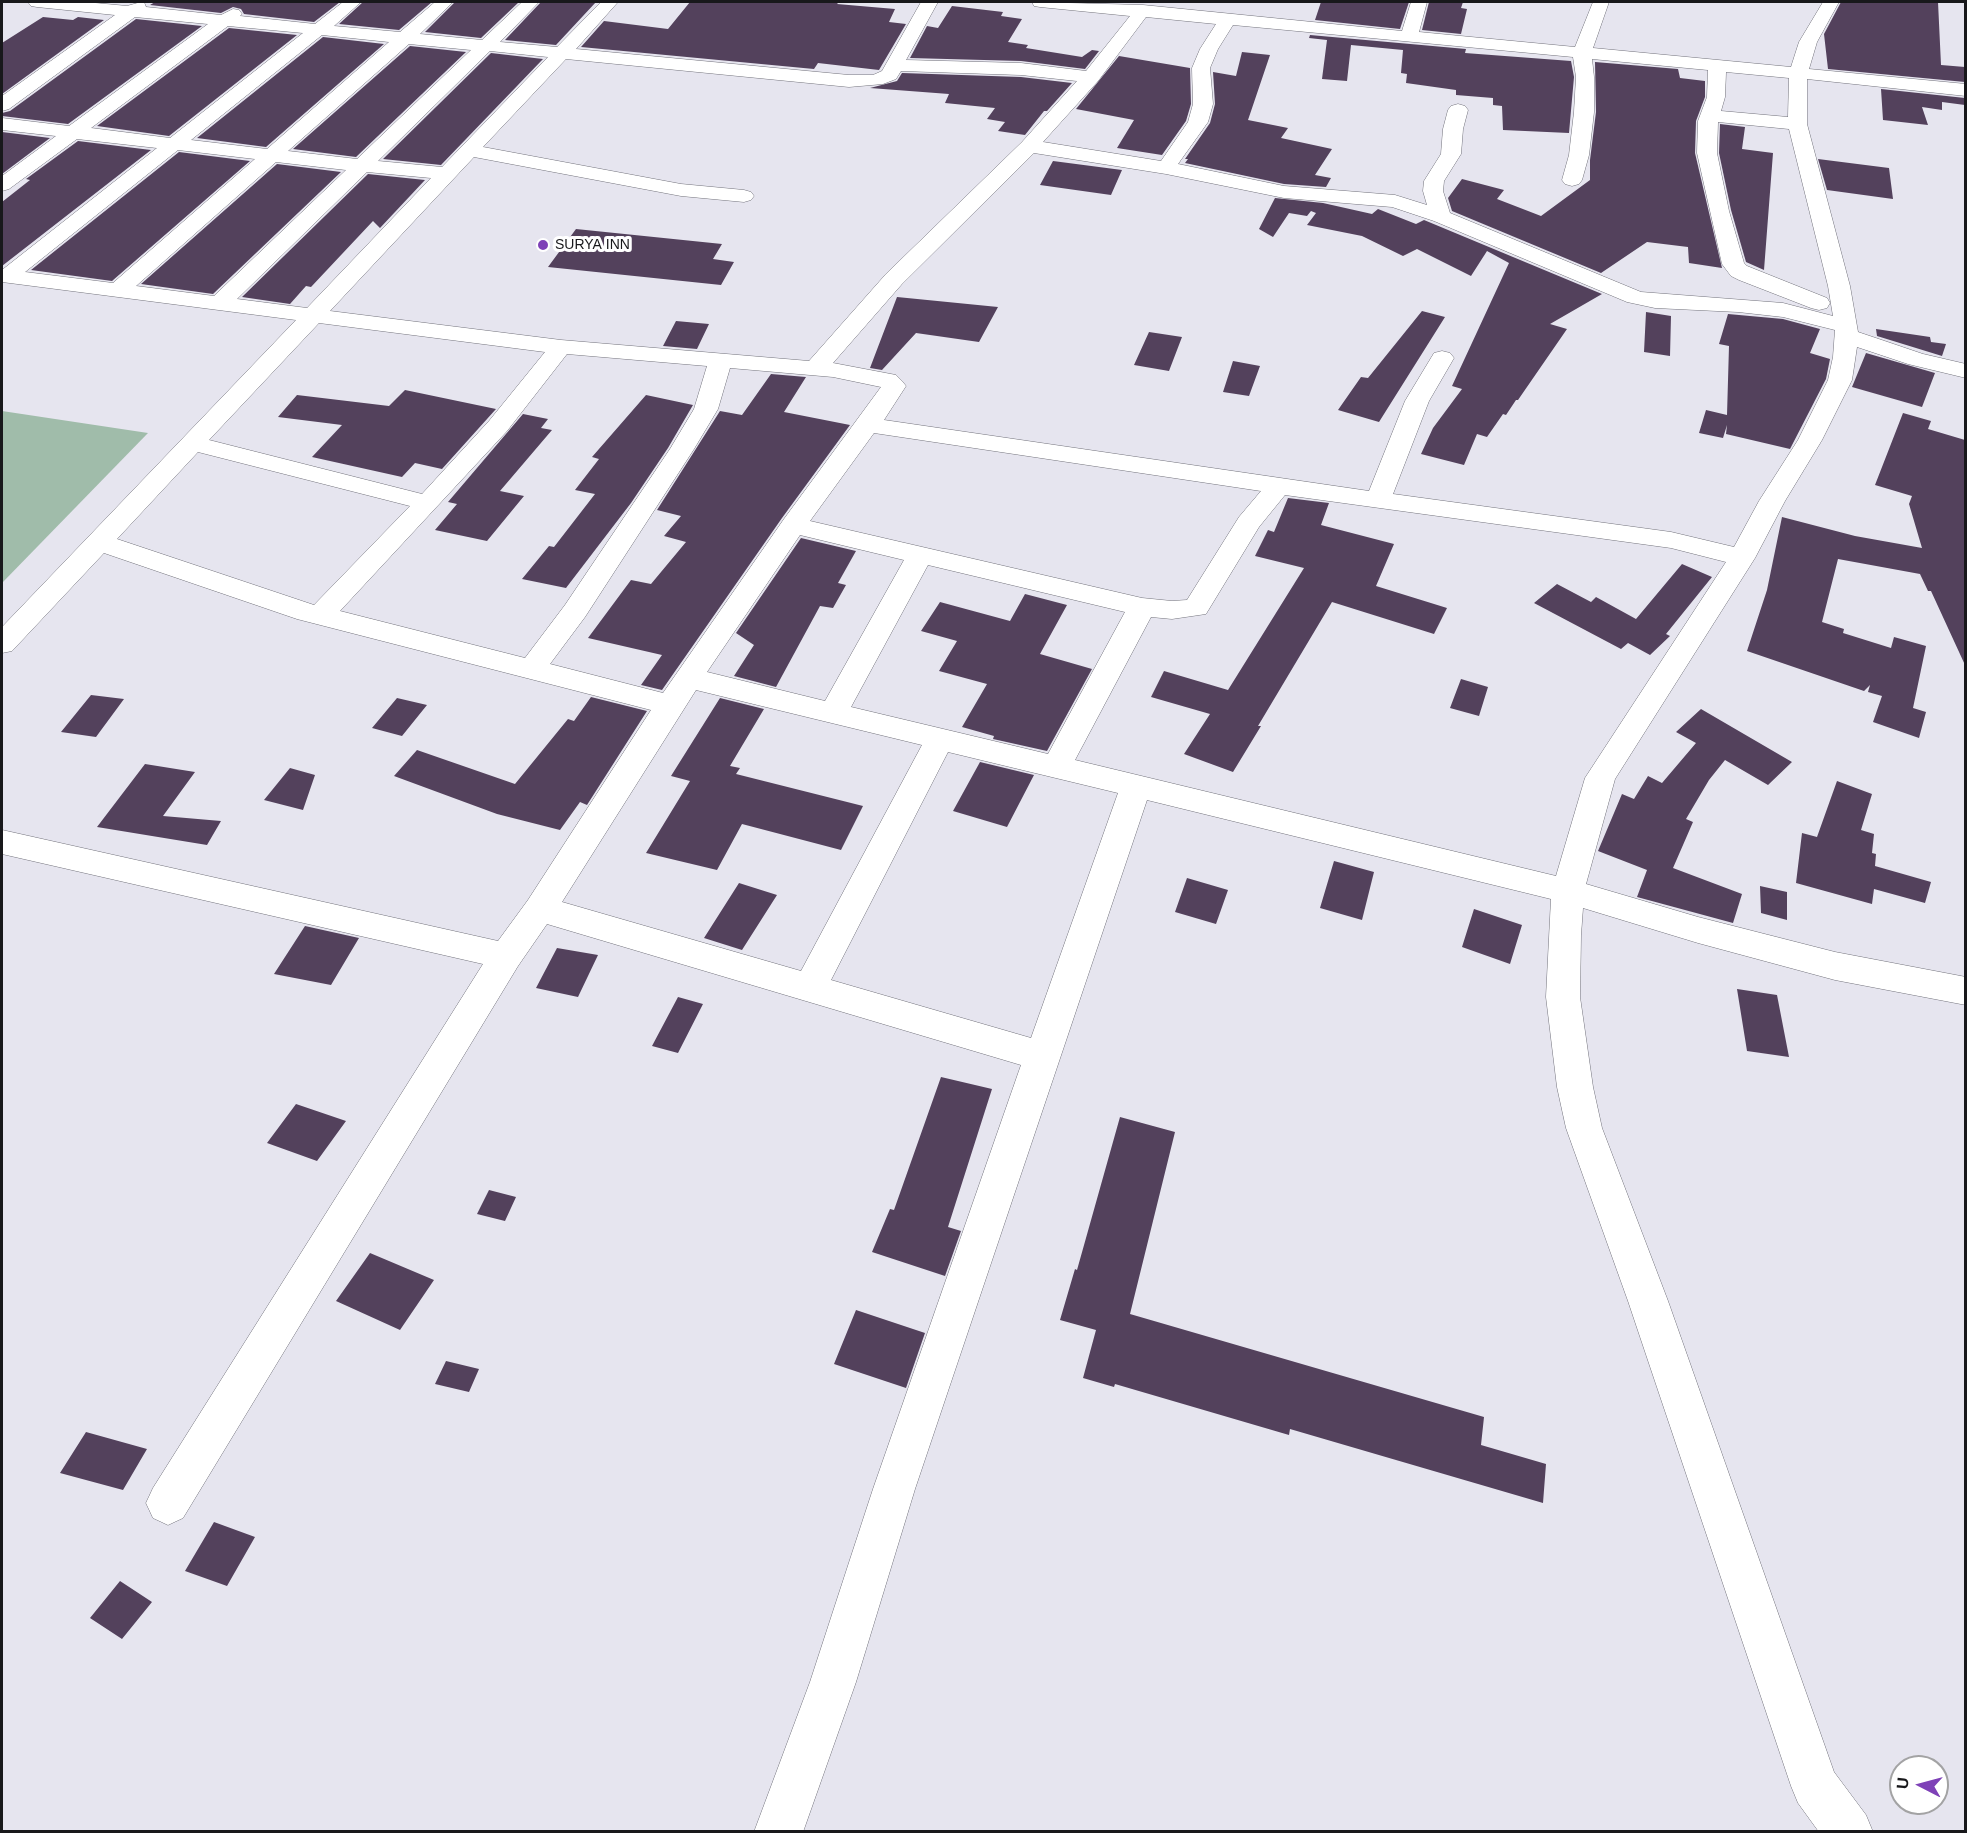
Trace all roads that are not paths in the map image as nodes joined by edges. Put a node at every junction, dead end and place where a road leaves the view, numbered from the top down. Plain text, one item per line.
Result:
1 (37, 2) edge
2 (249, 2) edge
3 (353, 2) edge
4 (445, 2) edge
5 (531, 2) edge
6 (610, 2) edge
7 (929, 2) edge
8 (1040, 2) edge
9 (1419, 2) edge
10 (1601, 2) edge
11 (1831, 2) edge
12 (137, 6) edge
13 (1157, 8) edge
14 (1228, 19) junction
15 (224, 20) junction
16 (317, 30) junction
17 (1409, 37) junction
18 (405, 38) junction
19 (486, 46) junction
20 (1581, 53) junction
21 (562, 54) junction
22 (895, 65) junction
23 (1717, 66) junction
24 (1798, 73) junction
25 (1091, 77) junction
26 (1965, 90) edge
27 (2, 105) edge
28 (1458, 110) dead end
29 (1710, 116) junction
30 (2, 124) edge
31 (1797, 124) junction
32 (71, 133) junction
33 (173, 145) junction
34 (1029, 146) junction
35 (471, 151) junction
36 (272, 155) junction
37 (363, 166) junction
38 (1166, 168) junction
39 (449, 174) junction
40 (1572, 180) dead end
41 (2, 185) edge
42 (1433, 191) junction
43 (744, 196) dead end
44 (1402, 204) junction
45 (1441, 217) junction
46 (4, 277) edge
47 (117, 292) junction
48 (218, 305) junction
49 (311, 316) junction
50 (1845, 324) junction
51 (561, 347) junction
52 (1442, 358) dead end
53 (721, 360) junction
54 (816, 369) junction
55 (1965, 371) edge
56 (868, 425) junction
57 (192, 443) junction
58 (1279, 486) junction
59 (1378, 499) junction
60 (428, 503) junction
61 (793, 525) junction
62 (98, 542) junction
63 (920, 555) junction
64 (1742, 558) junction
65 (1142, 607) junction
66 (320, 615) junction
67 (2, 644) edge
68 (531, 670) junction
69 (689, 678) junction
70 (670, 705) junction
71 (833, 713) junction
72 (939, 739) junction
73 (1056, 767) junction
74 (1136, 787) junction
75 (2, 842) edge
76 (1568, 891) junction
77 (540, 909) junction
78 (506, 956) junction
79 (810, 987) junction
80 (1965, 991) edge
81 (1042, 1056) junction
82 (168, 1503) dead end
83 (1818, 1809) edge
84 (778, 1832) edge
85 (1849, 1832) edge

1 - 12 street
2 - 15 street
3 - 16 street
4 - 18 street
5 - 19 street
6 - 21 street
7 - 22 street
8 - 13 street
9 - 17 street
10 - 20 street
11 - 24 street
12 - 15 street
12 - 27 street
13 - 14 street
13 - 25 street
14 - 17 street
14 - 38 street
15 - 16 street
15 - 32 street
16 - 18 street
16 - 33 street
17 - 20 street
18 - 19 street
18 - 36 street
19 - 21 street
19 - 37 street
20 - 23 street
20 - 40 street
21 - 22 street
21 - 35 street
22 - 25 street
23 - 24 street
23 - 29 street
24 - 26 street
24 - 31 street
25 - 34 street
28 - 42 street
29 - 31 street
29 - 50 street
30 - 32 street
31 - 50 street
32 - 33 street
32 - 41 street
33 - 36 street
33 - 46 street
34 - 38 street
34 - 54 street
35 - 39 street
35 - 43 street
36 - 37 street
36 - 47 street
37 - 39 street
37 - 48 street
38 - 44 street
39 - 49 street
42 - 44 street
42 - 45 street
44 - 45 street
45 - 50 street
46 - 47 street
47 - 48 street
48 - 49 street
49 - 51 street
49 - 57 street
50 - 55 street
50 - 64 street
51 - 53 street
51 - 60 street
52 - 59 street
53 - 54 street
53 - 68 street
54 - 56 street
56 - 58 street
56 - 61 street
57 - 60 street
57 - 62 street
58 - 59 street
58 - 65 street
59 - 64 street
60 - 66 street
61 - 63 street
61 - 69 street
62 - 66 street
62 - 67 street
63 - 65 street
63 - 71 street
64 - 76 street
65 - 73 street
66 - 68 street
68 - 70 street
69 - 70 street
69 - 71 street
70 - 77 street
71 - 72 street
72 - 73 street
72 - 79 street
73 - 74 street
74 - 76 street
74 - 81 street
75 - 78 street
76 - 80 street
76 - 83 street
77 - 78 street
77 - 79 street
78 - 82 street
79 - 81 street
81 - 84 street
83 - 85 street

